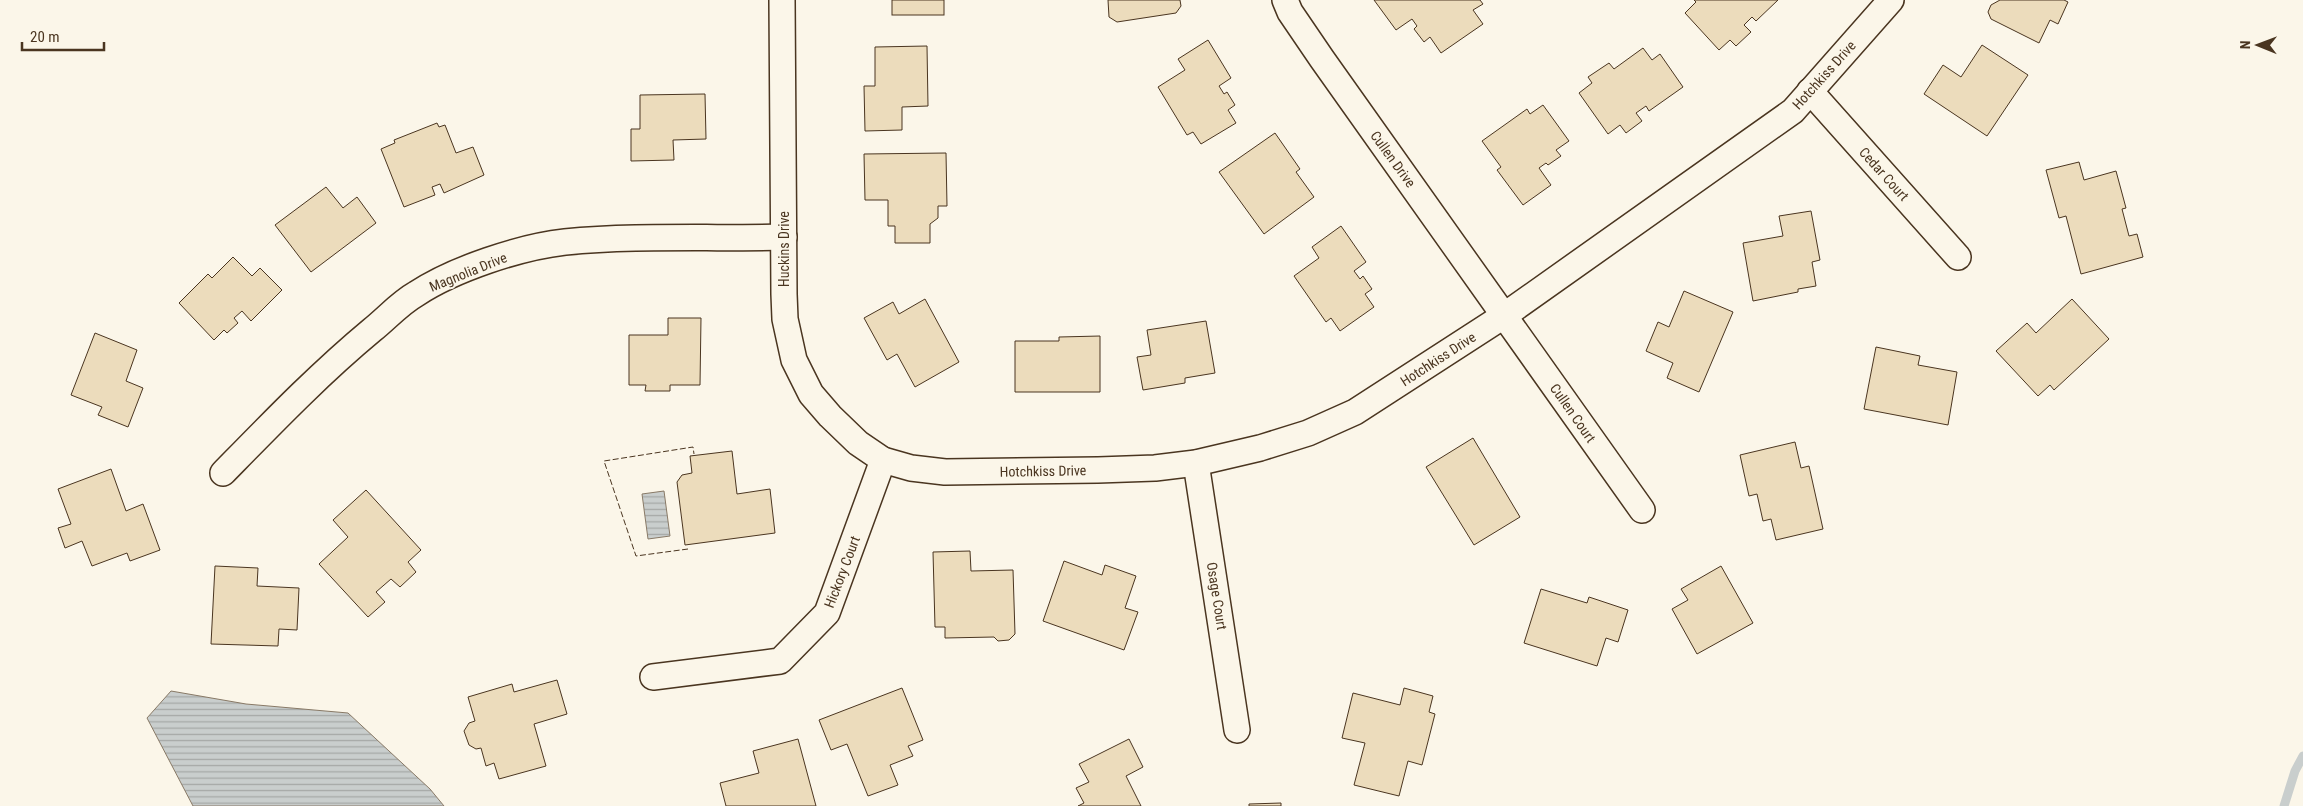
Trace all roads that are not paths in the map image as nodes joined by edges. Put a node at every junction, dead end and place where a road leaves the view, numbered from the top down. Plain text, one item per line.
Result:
1 (782, 0) edge
2 (1285, 0) edge
3 (1891, 0) edge
4 (1810, 91) junction
5 (784, 237) junction
6 (1958, 258) dead end
7 (1505, 315) junction
8 (883, 460) junction
9 (1196, 463) junction
10 (223, 473) dead end
11 (1642, 510) dead end
12 (653, 678) dead end
13 (1237, 730) dead end

1 - 5 street, Huckins Drive
2 - 7 street, Cullen Drive
3 - 4 street, Hotchkiss Drive
4 - 6 street, Cedar Court
4 - 7 street, Hotchkiss Drive
5 - 8 street, Huckins Drive
5 - 10 street, Magnolia Drive
7 - 9 street, Hotchkiss Drive
7 - 11 street, Cullen Court
8 - 9 street, Hotchkiss Drive
8 - 12 street, Hickory Court
9 - 13 street, Osage Court

